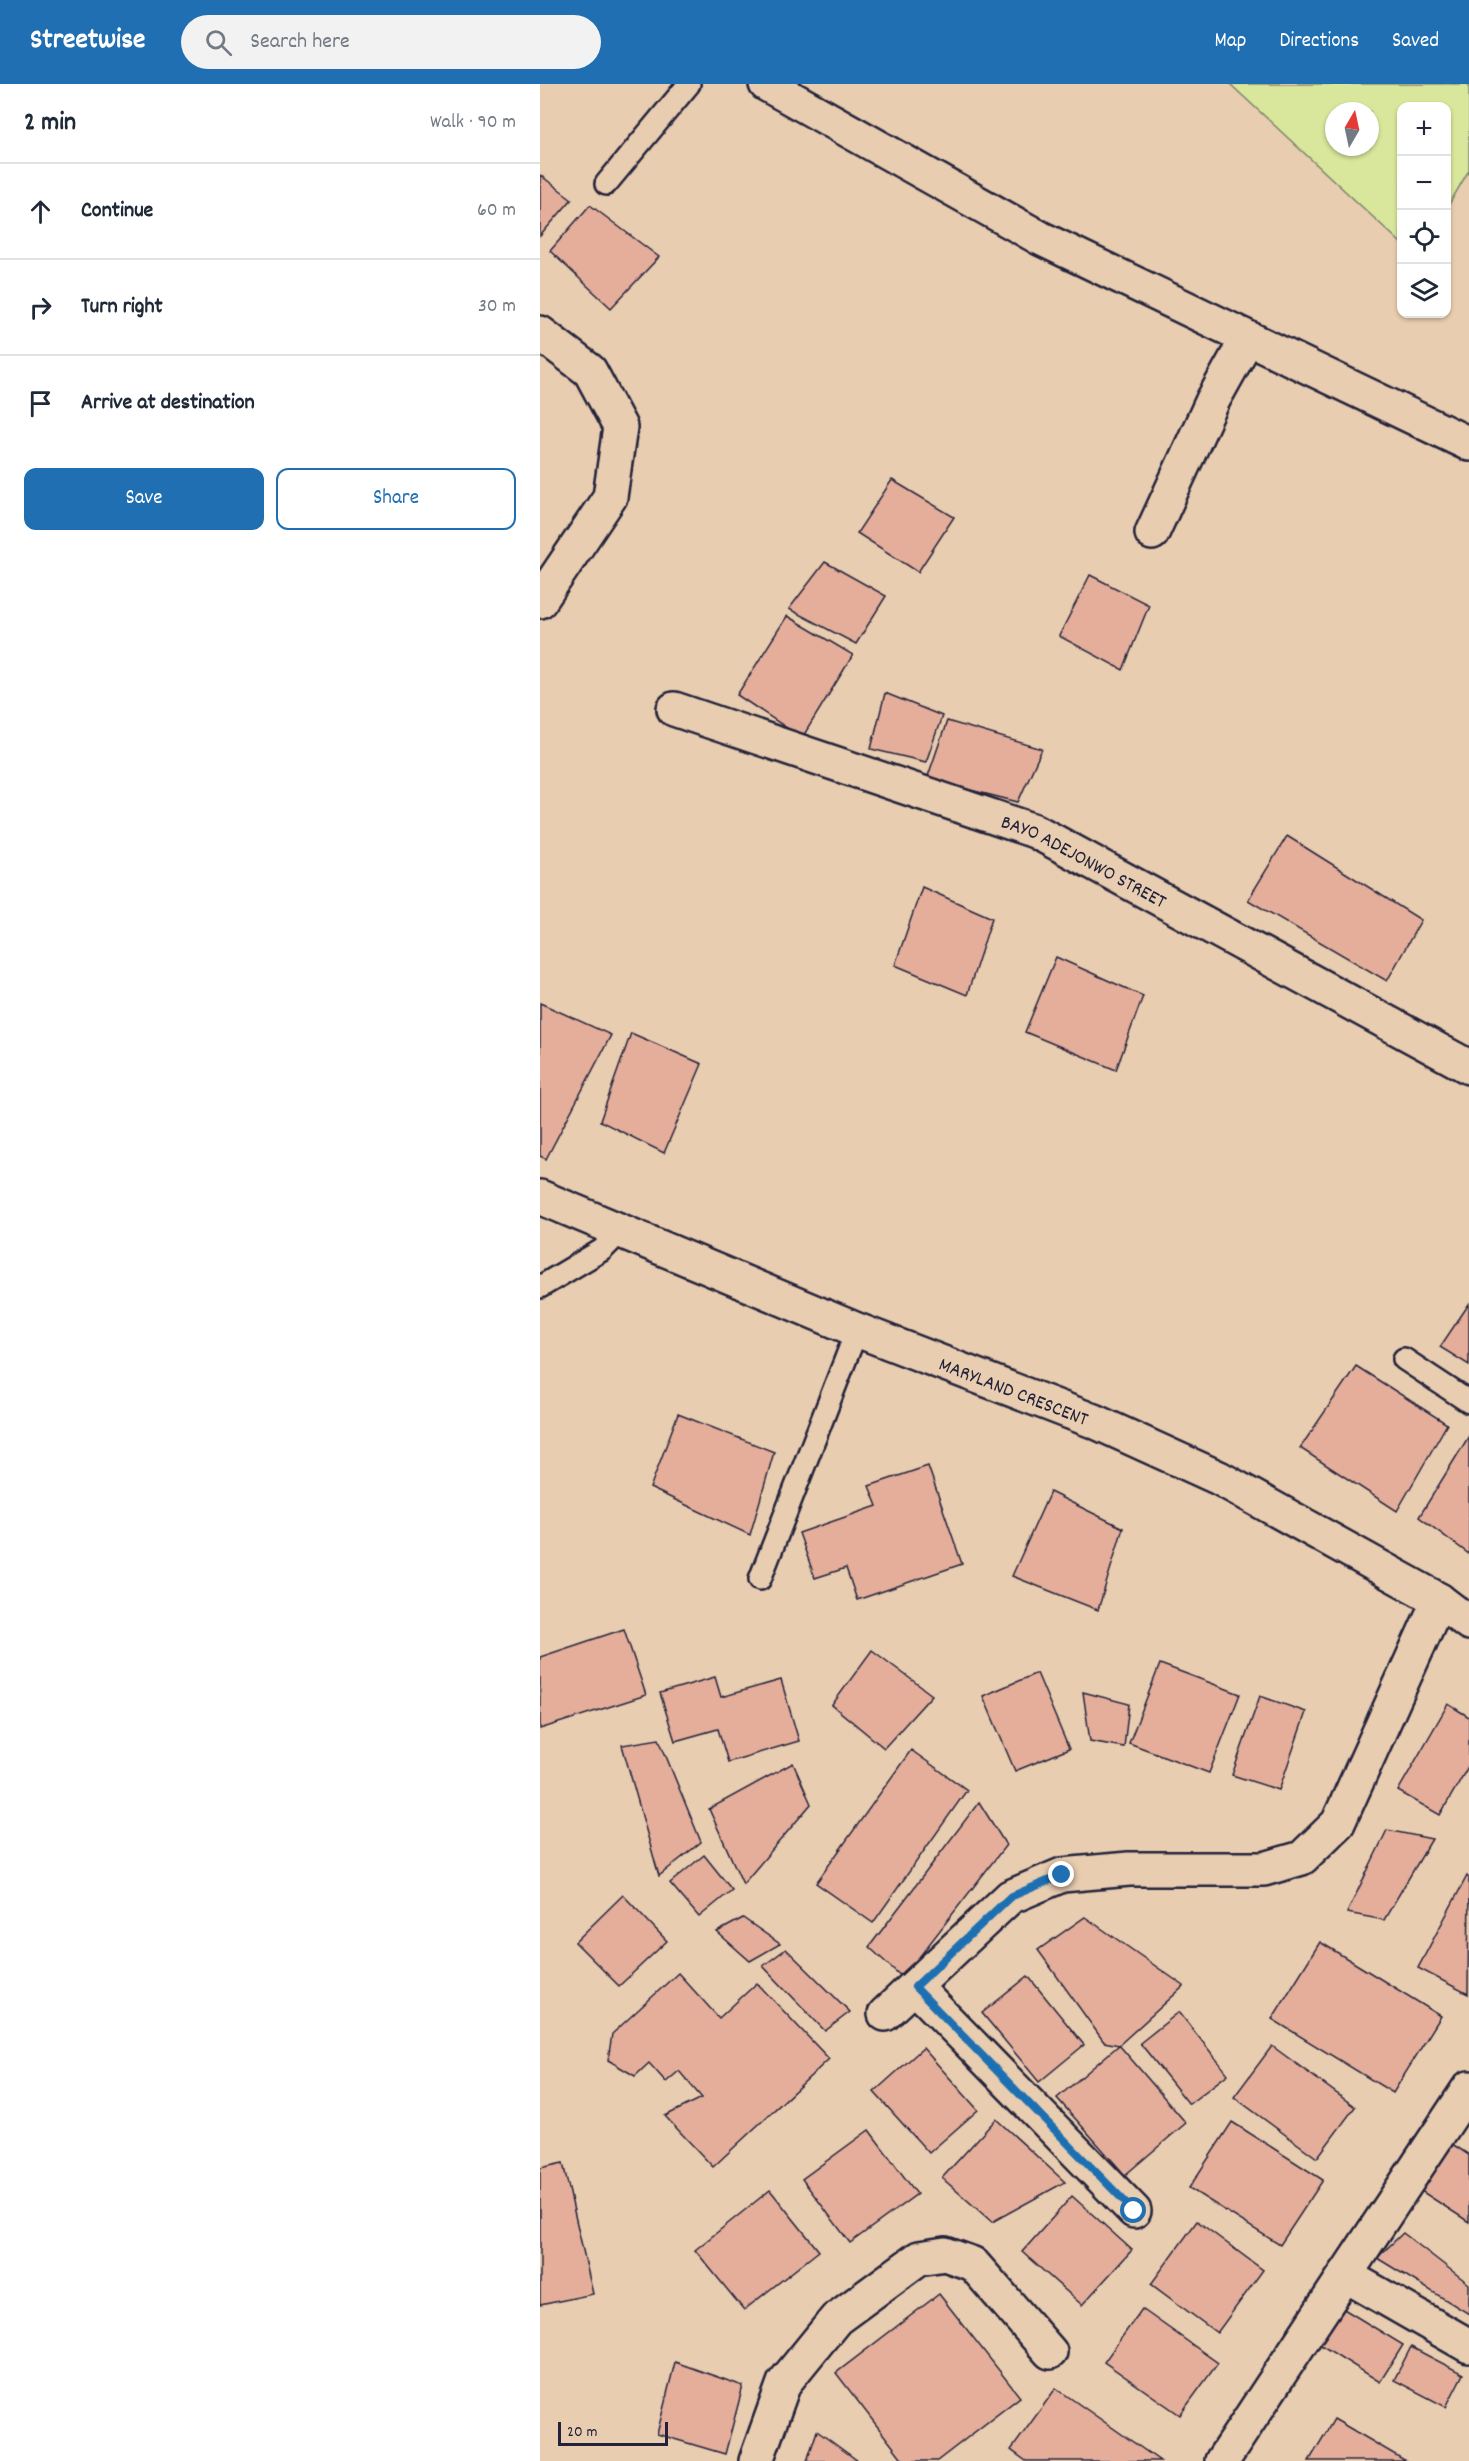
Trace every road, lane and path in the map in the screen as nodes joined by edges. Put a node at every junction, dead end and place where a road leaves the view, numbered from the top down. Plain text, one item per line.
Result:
1 (689, 84) edge
2 (766, 84) edge
3 (606, 184) dead end
4 (540, 333) edge
5 (1246, 339) junction
6 (1469, 444) edge
7 (1152, 533) dead end
8 (540, 601) edge
9 (674, 709) dead end
10 (1469, 1068) edge
11 (540, 1197) edge
12 (620, 1232) junction
13 (540, 1287) edge
14 (857, 1330) junction
15 (1404, 1359) dead end
16 (1469, 1402) edge
17 (760, 1579) dead end
18 (1439, 1600) junction
19 (1469, 1623) edge
20 (915, 1987) junction
21 (885, 2014) dead end
22 (1469, 2088) edge
23 (1134, 2211) dead end
24 (1345, 2275) junction
25 (1469, 2346) edge
26 (1050, 2352) dead end
27 (756, 2461) edge
28 (1222, 2461) edge

1 - 3 lane
2 - 5 street
4 - 8 street
5 - 6 street
5 - 7 street
9 - 10 street, BAYO ADEJONWO STREET
11 - 12 street, MARYLAND CRESCENT
12 - 13 lane
12 - 14 street, MARYLAND CRESCENT
14 - 17 lane
14 - 18 street, MARYLAND CRESCENT
15 - 16 lane
18 - 19 street, MARYLAND CRESCENT
18 - 20 street
20 - 21 street
20 - 23 street
22 - 24 street
24 - 25 street
24 - 28 street
26 - 27 street

